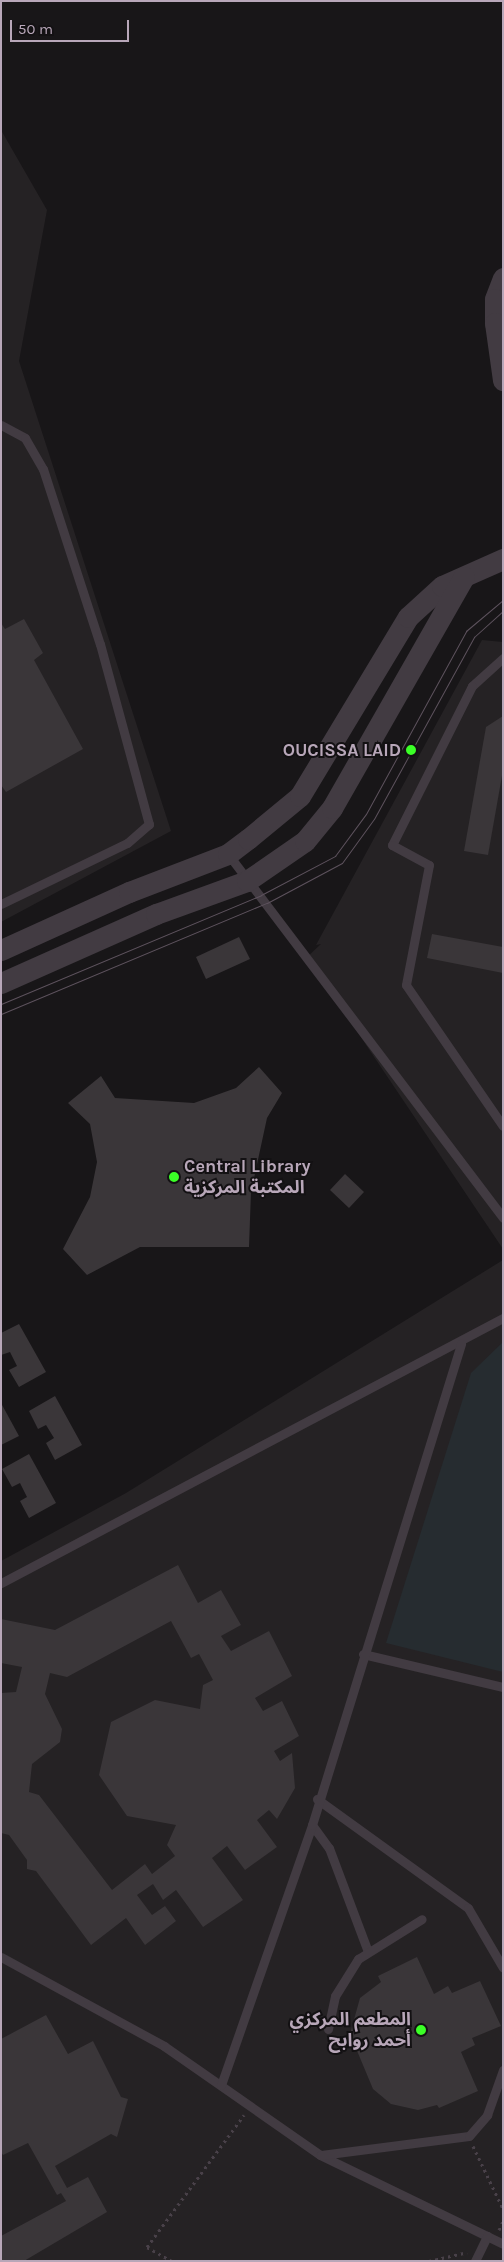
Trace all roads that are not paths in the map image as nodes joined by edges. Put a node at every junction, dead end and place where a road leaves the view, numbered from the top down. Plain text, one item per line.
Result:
1 (503, 278) edge
2 (503, 380) edge
3 (1, 425) edge
4 (503, 559) edge
5 (468, 571) junction
6 (503, 658) edge
7 (248, 840) junction
8 (228, 854) junction
9 (264, 869) junction
10 (247, 881) junction
11 (1, 904) edge
12 (1, 950) edge
13 (1, 984) edge
14 (503, 1126) edge
15 (503, 1218) edge
16 (503, 1318) edge
17 (461, 1344) junction
18 (1, 1583) edge
19 (363, 1654) junction
20 (503, 1687) edge
21 (317, 1799) junction
22 (312, 1825) junction
23 (422, 1919) dead end
24 (367, 1949) junction
25 (1, 1957) edge
26 (503, 1968) edge
27 (328, 2029) dead end
28 (503, 2070) edge
29 (221, 2085) junction
30 (320, 2155) junction
31 (487, 2236) junction
32 (503, 2244) edge
33 (474, 2261) edge

1 - 2 street
3 - 11 lane
4 - 5 street
5 - 7 street
5 - 9 street
6 - 14 lane
7 - 8 street
7 - 9 street
8 - 10 lane
8 - 12 street
9 - 10 street
10 - 13 street
10 - 15 lane
16 - 17 lane
17 - 18 lane
17 - 19 lane
19 - 20 lane
19 - 21 lane
21 - 22 lane
21 - 26 lane
22 - 24 lane
22 - 29 lane
23 - 24 lane
24 - 27 lane
25 - 29 lane
28 - 30 lane
29 - 30 lane
30 - 31 lane
31 - 32 lane
31 - 33 lane

